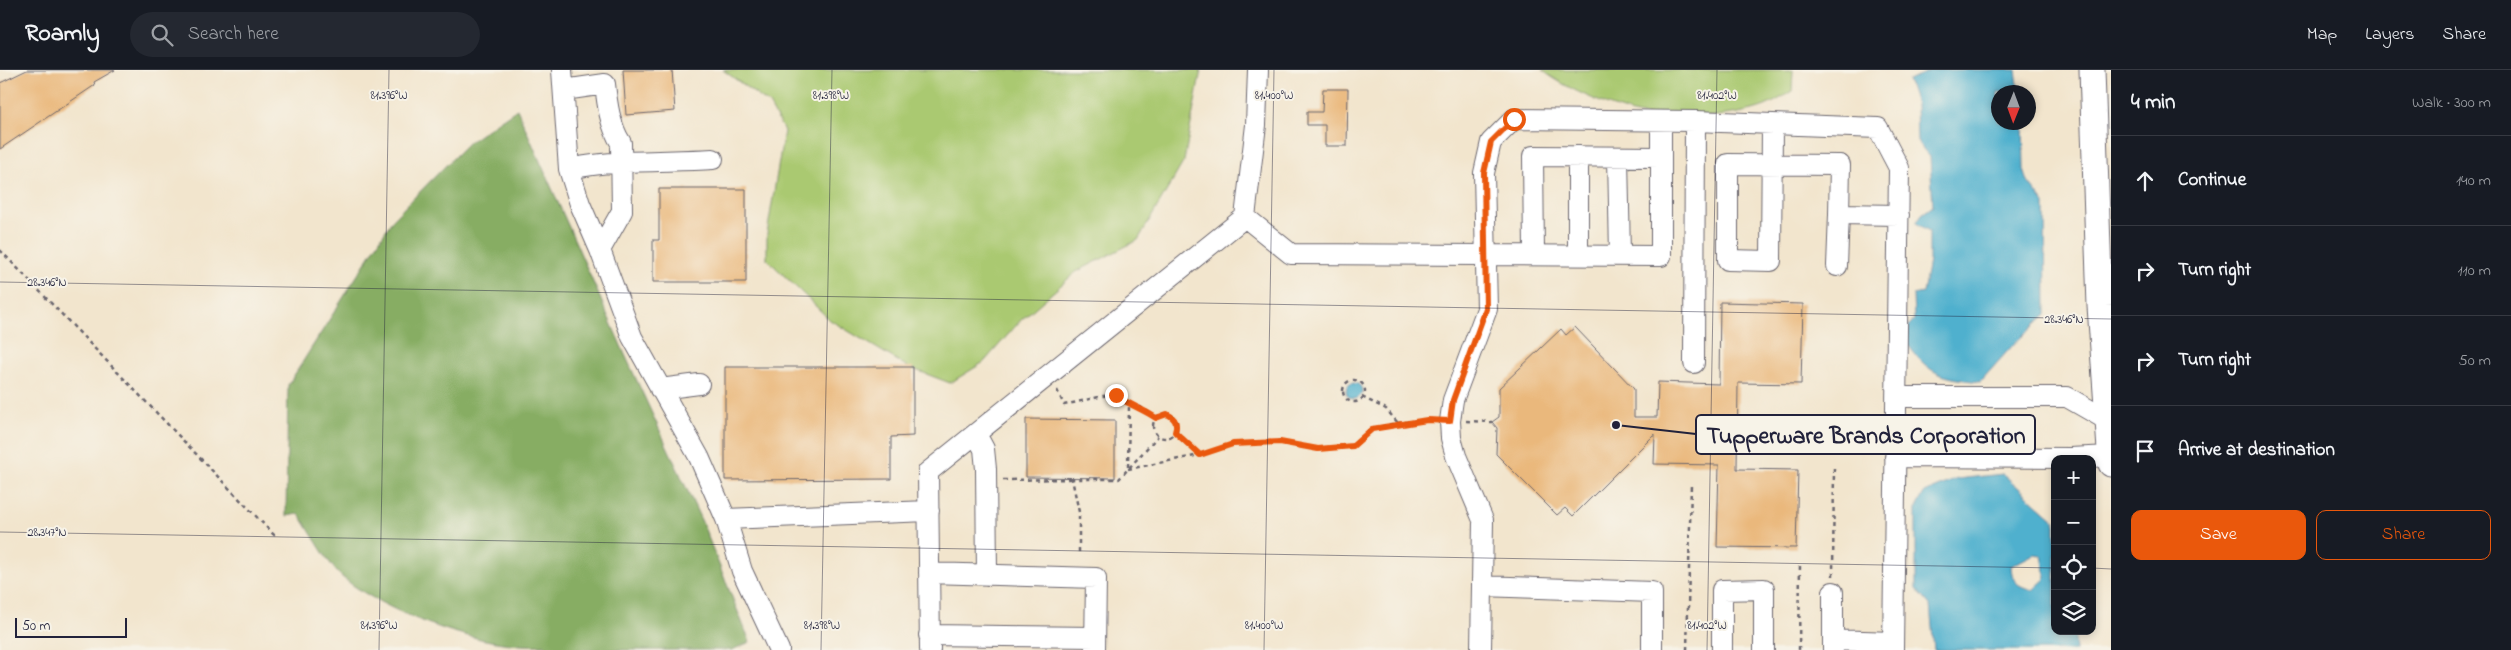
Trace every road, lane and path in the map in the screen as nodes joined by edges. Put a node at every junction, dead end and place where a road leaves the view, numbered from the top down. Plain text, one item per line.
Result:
1 (1258, 70) edge
2 (2092, 70) edge
3 (604, 77) edge
4 (563, 80) edge
5 (1661, 121) junction
6 (1695, 121) junction
7 (1772, 124) junction
8 (1578, 156) junction
9 (1618, 157) junction
10 (1660, 157) junction
11 (713, 159) dead end
12 (622, 162) junction
13 (1772, 165) junction
14 (569, 168) junction
15 (1839, 214) junction
16 (1899, 215) junction
17 (1245, 217) junction
18 (0, 250) edge
19 (600, 250) junction
20 (1485, 254) junction
21 (1534, 254) junction
22 (1578, 255) junction
23 (1620, 255) junction
24 (1838, 266) dead end
25 (2100, 306) junction
26 (2111, 350) edge
27 (1694, 363) dead end
28 (1050, 374) junction
29 (699, 384) dead end
30 (660, 389) junction
31 (1362, 397) junction
32 (1898, 397) junction
33 (1129, 405) junction
34 (1156, 418) junction
35 (1450, 421) junction
36 (2109, 421) edge
37 (1492, 422) dead end
38 (1398, 424) junction
39 (1175, 432) junction
40 (976, 434) junction
41 (1158, 436) junction
42 (1200, 455) junction
43 (2110, 456) edge
44 (1895, 457) junction
45 (2111, 464) edge
46 (1834, 465) dead end
47 (1128, 468) junction
48 (1072, 479) junction
49 (996, 480) dead end
50 (1691, 484) dead end
51 (928, 511) junction
52 (726, 518) junction
53 (276, 537) dead end
54 (1079, 552) dead end
55 (1800, 562) dead end
56 (929, 573) junction
57 (986, 575) junction
58 (1482, 586) junction
59 (1833, 592) joint
60 (930, 642) edge
61 (1095, 643) edge
62 (1833, 645) edge
63 (1893, 646) edge
64 (779, 650) edge
65 (1481, 650) edge
66 (1652, 650) edge
67 (1687, 650) edge
68 (1722, 650) edge
69 (1764, 650) edge
70 (1799, 650) edge

1 - 17 lane
2 - 25 main road
3 - 4 lane
3 - 12 lane
4 - 14 lane
5 - 6 lane
5 - 10 lane
5 - 20 lane
6 - 7 lane
6 - 27 lane
7 - 13 lane
7 - 16 lane
8 - 9 lane
8 - 21 lane
8 - 22 lane
9 - 10 lane
9 - 23 lane
10 - 23 lane
11 - 12 lane
12 - 14 lane
12 - 19 lane
13 - 13 lane
13 - 15 lane
14 - 19 lane
15 - 16 lane
15 - 24 lane
16 - 32 lane
17 - 20 lane
17 - 28 lane
18 - 53 path
19 - 30 lane
20 - 21 lane
20 - 35 lane
21 - 22 lane
22 - 23 lane
25 - 26 main road
25 - 36 main road
28 - 33 path
28 - 40 lane
29 - 30 lane
30 - 52 lane
31 - 31 path
31 - 38 path
32 - 36 lane
32 - 44 lane
33 - 34 path
33 - 47 path
34 - 39 path
34 - 41 path
35 - 37 path
35 - 38 path
35 - 58 lane
36 - 43 main road
38 - 42 path
39 - 41 path
39 - 42 path
40 - 51 lane
40 - 57 lane
41 - 47 path
42 - 47 path
43 - 44 lane
43 - 45 main road
44 - 63 lane
46 - 59 path
47 - 48 path
48 - 49 path
48 - 54 path
50 - 67 path
51 - 52 lane
51 - 56 lane
52 - 64 lane
55 - 70 path
56 - 57 lane
56 - 60 lane
57 - 61 lane
58 - 65 lane
58 - 66 lane
59 - 62 lane
60 - 61 lane
62 - 63 lane
68 - 69 lane

